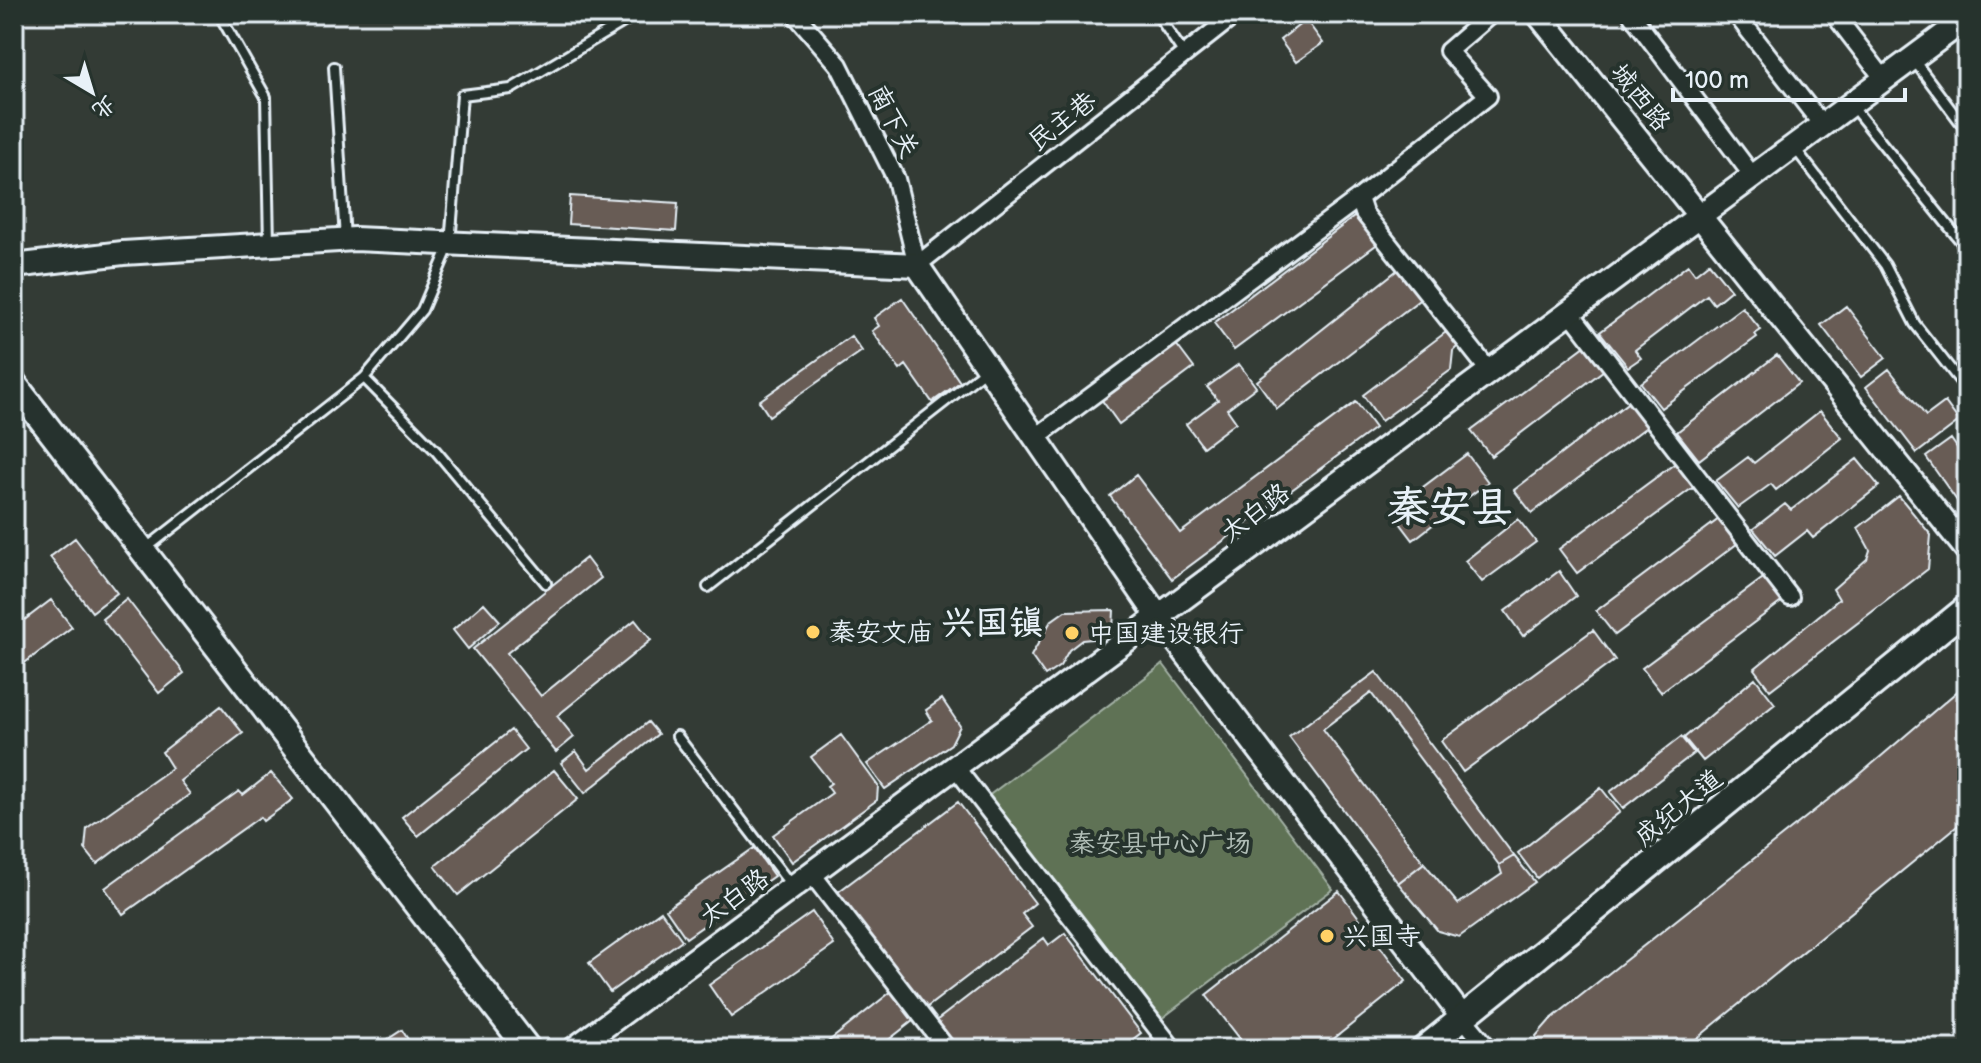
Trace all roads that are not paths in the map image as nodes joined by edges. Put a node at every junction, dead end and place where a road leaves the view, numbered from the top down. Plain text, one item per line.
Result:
1 (219, 14) edge
2 (637, 14) edge
3 (795, 14) edge
4 (1157, 14) edge
5 (1236, 14) edge
6 (1491, 14) edge
7 (1538, 14) edge
8 (1631, 14) edge
9 (1736, 14) edge
10 (1834, 14) edge
11 (1967, 18) edge
12 (1185, 55) junction
13 (1913, 58) junction
14 (334, 67) dead end
15 (1884, 79) junction
16 (1852, 105) junction
17 (1823, 126) junction
18 (1967, 131) edge
19 (1794, 146) junction
20 (1752, 175) junction
21 (1359, 198) junction
22 (1699, 216) junction
23 (345, 240) junction
24 (269, 244) junction
25 (450, 244) junction
26 (1967, 249) edge
27 (917, 265) junction
28 (14, 266) edge
29 (1570, 312) junction
30 (987, 368) junction
31 (1490, 372) junction
32 (1967, 373) edge
33 (364, 378) junction
34 (1959, 380) junction
35 (14, 384) edge
36 (1967, 390) edge
37 (1035, 438) junction
38 (1967, 550) edge
39 (143, 551) junction
40 (546, 583) dead end
41 (708, 587) dead end
42 (1790, 597) dead end
43 (1967, 608) edge
44 (1159, 618) junction
45 (677, 736) dead end
46 (956, 768) junction
47 (812, 874) junction
48 (793, 888) junction
49 (1463, 1018) junction
50 (528, 1049) edge
51 (574, 1049) edge
52 (947, 1049) edge
53 (1173, 1049) edge
54 (1424, 1049) edge
55 (1489, 1049) edge

1 - 24 lane
2 - 25 lane
3 - 27 street, 南下关
4 - 12 lane
5 - 12 street, 民主巷
6 - 21 street
7 - 22 main road, 城西路
8 - 20 street
9 - 17 street
10 - 15 street
11 - 13 main road, 太白路
12 - 27 street, 民主巷
13 - 15 main road, 太白路
13 - 18 lane
14 - 23 lane
15 - 16 main road, 太白路
16 - 17 main road, 太白路
16 - 26 lane
17 - 19 main road, 太白路
19 - 20 main road, 太白路
19 - 34 lane
20 - 22 main road, 太白路
21 - 31 street
21 - 37 street
22 - 29 main road, 太白路
22 - 38 main road, 城西路
23 - 24 main road
23 - 25 main road
24 - 28 main road
25 - 27 main road
25 - 33 lane
27 - 30 main road
29 - 31 main road, 太白路
29 - 42 street
30 - 37 main road
30 - 41 lane
31 - 44 main road, 太白路
32 - 34 lane
33 - 39 lane
33 - 40 lane
34 - 36 lane
35 - 39 main road
37 - 44 main road
39 - 50 main road
43 - 49 main road, 成纪大道
44 - 46 main road, 太白路
44 - 49 main road
45 - 48 lane
46 - 47 main road, 太白路
46 - 53 street
47 - 48 main road, 太白路
47 - 52 street
48 - 51 main road, 太白路
49 - 54 main road, 成纪大道
49 - 55 street

